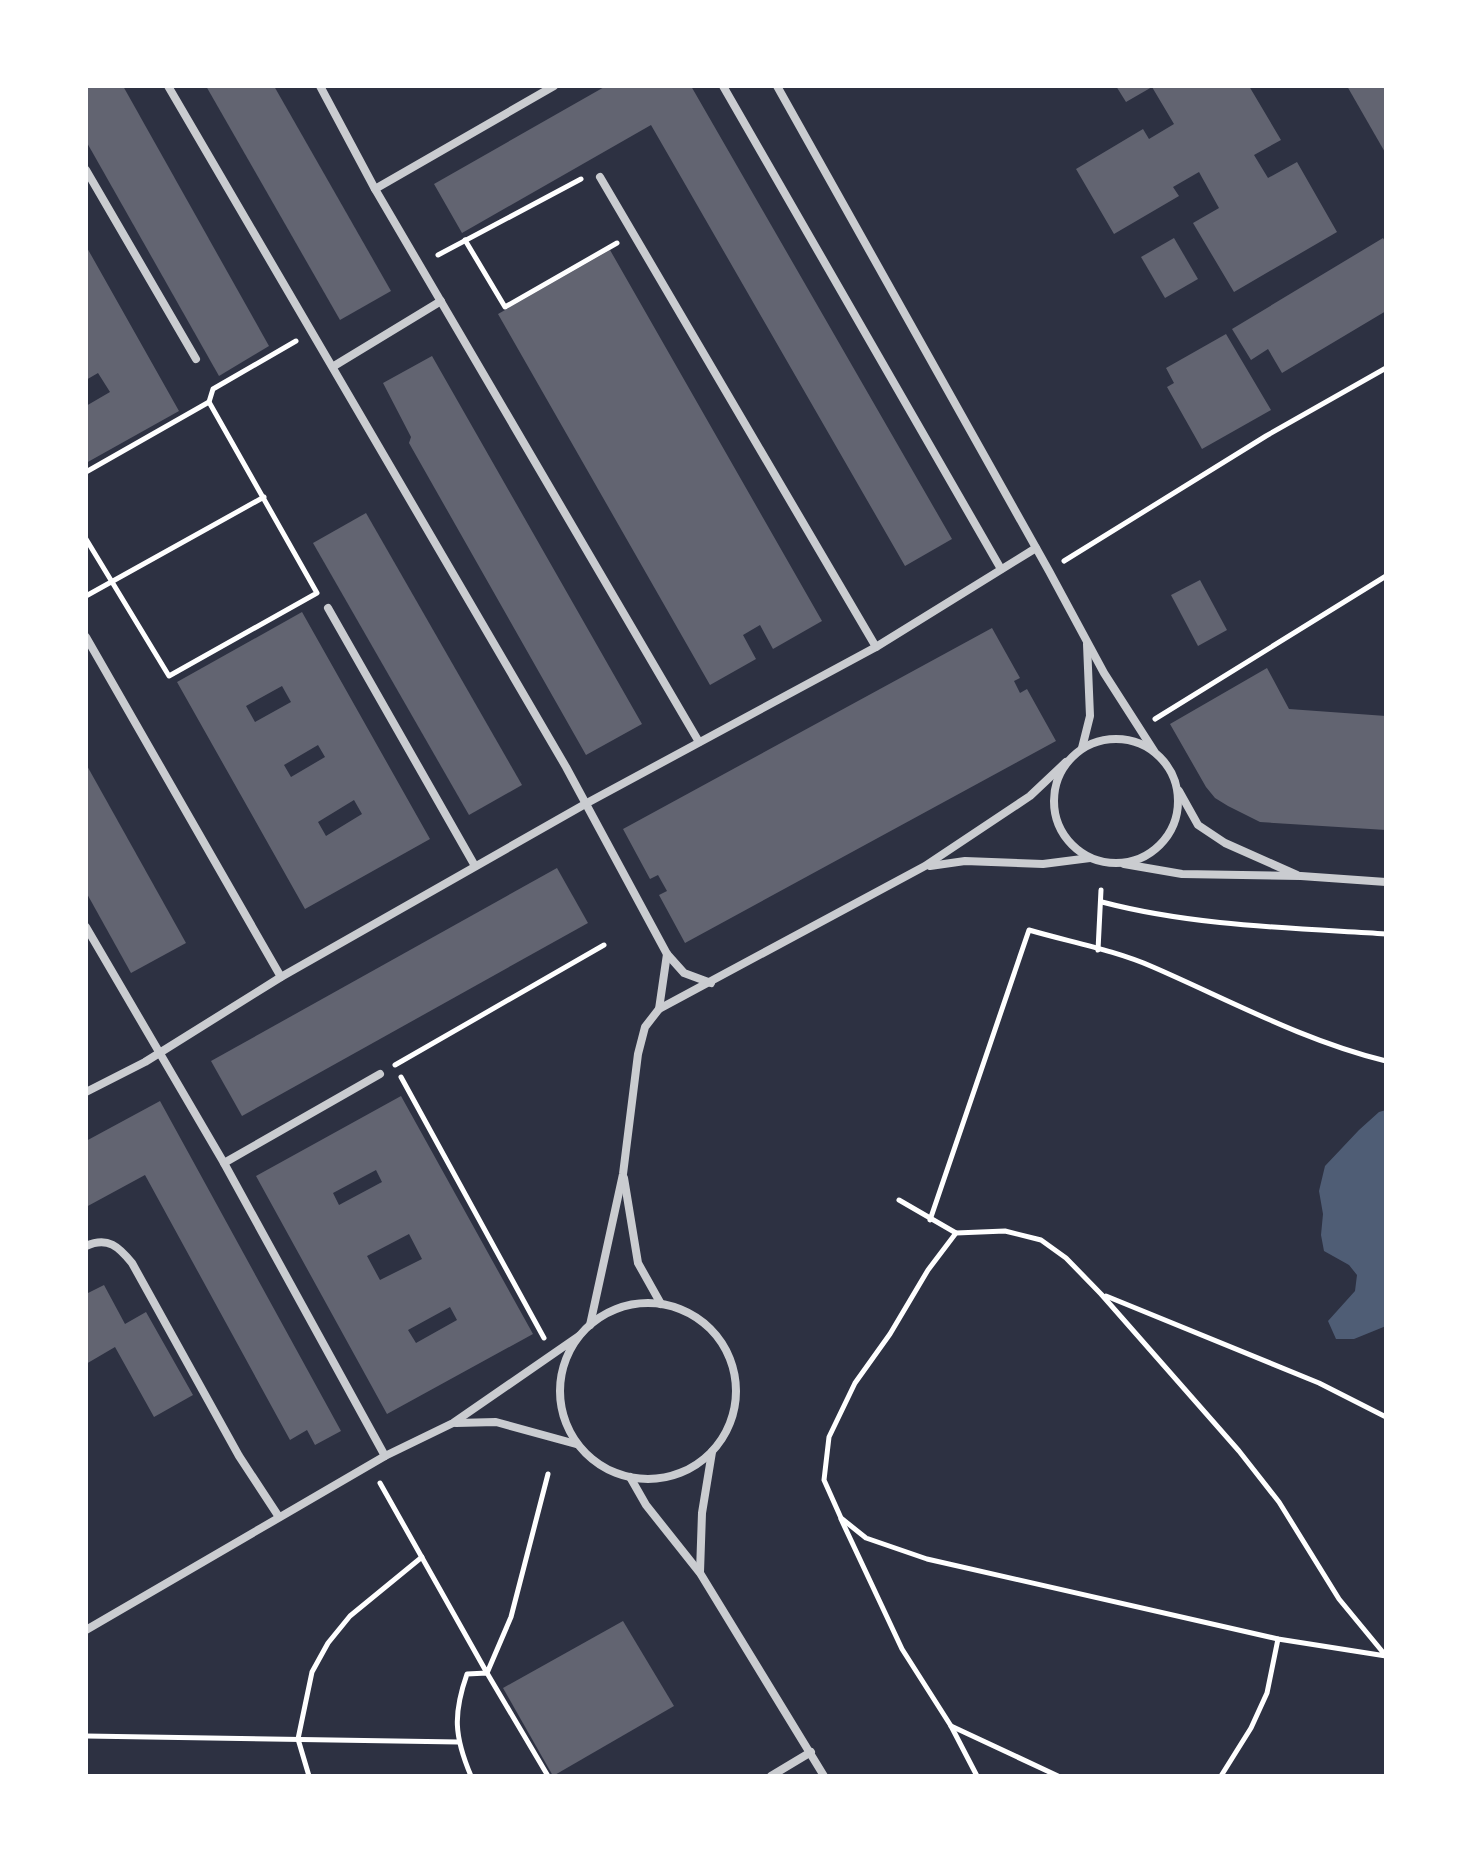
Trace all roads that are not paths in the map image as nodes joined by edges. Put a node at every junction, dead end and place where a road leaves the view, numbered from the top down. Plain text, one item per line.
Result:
1 (168, 86) edge
2 (320, 86) edge
3 (554, 86) edge
4 (723, 86) edge
5 (777, 86) edge
6 (86, 170) edge
7 (600, 177) road end
8 (375, 189) junction
9 (441, 301) junction
10 (196, 359) dead end
11 (334, 366) junction
12 (1036, 548) junction
13 (1001, 569) junction
14 (328, 608) dead end
15 (86, 637) edge
16 (1087, 643) junction
17 (876, 647) junction
18 (699, 742) junction
19 (1082, 748) junction
20 (1154, 751) junction
21 (1066, 762) junction
22 (1177, 788) junction
23 (587, 803) junction
24 (1090, 858) junction
25 (1120, 864) junction
26 (475, 866) junction
27 (925, 866) junction
28 (1301, 876) junction
29 (1386, 882) edge
30 (86, 927) edge
31 (667, 954) junction
32 (281, 977) junction
33 (711, 983) junction
34 (659, 1009) junction
35 (160, 1053) junction
36 (380, 1074) road end
37 (86, 1092) edge
38 (224, 1163) junction
39 (623, 1174) junction
40 (86, 1246) edge
41 (661, 1304) junction
42 (590, 1325) junction
43 (579, 1336) junction
44 (453, 1423) junction
45 (576, 1444) junction
46 (712, 1452) junction
47 (385, 1456) junction
48 (630, 1477) junction
49 (279, 1517) junction
50 (700, 1573) junction
51 (86, 1630) edge
52 (811, 1752) junction
53 (771, 1776) edge
54 (824, 1776) edge

1 - 11 street
2 - 8 street
3 - 8 street
4 - 13 street
5 - 12 street
6 - 10 street
7 - 17 street
8 - 9 street
9 - 11 street
9 - 18 street
11 - 23 street
12 - 13 street
12 - 16 street
13 - 17 street
14 - 26 street
15 - 32 street
16 - 19 street
16 - 20 street
17 - 18 street
18 - 23 street
19 - 20 street
19 - 21 street
20 - 22 street
21 - 24 street
21 - 27 street
22 - 25 street
22 - 28 street
23 - 26 street
23 - 31 street
24 - 25 street
24 - 27 street
25 - 28 street
26 - 32 street
27 - 33 street
28 - 29 street
30 - 35 street
31 - 33 street
31 - 34 street
32 - 35 street
33 - 34 street
34 - 39 street
35 - 37 street
35 - 38 street
36 - 38 street
38 - 47 street
39 - 41 street
39 - 42 street
40 - 49 street
41 - 42 street
41 - 46 street
42 - 43 street
43 - 44 street
43 - 45 street
44 - 45 street
44 - 47 street
45 - 48 street
46 - 48 street
46 - 50 street
47 - 49 street
48 - 50 street
49 - 51 street
50 - 52 street
52 - 53 street
52 - 54 street

